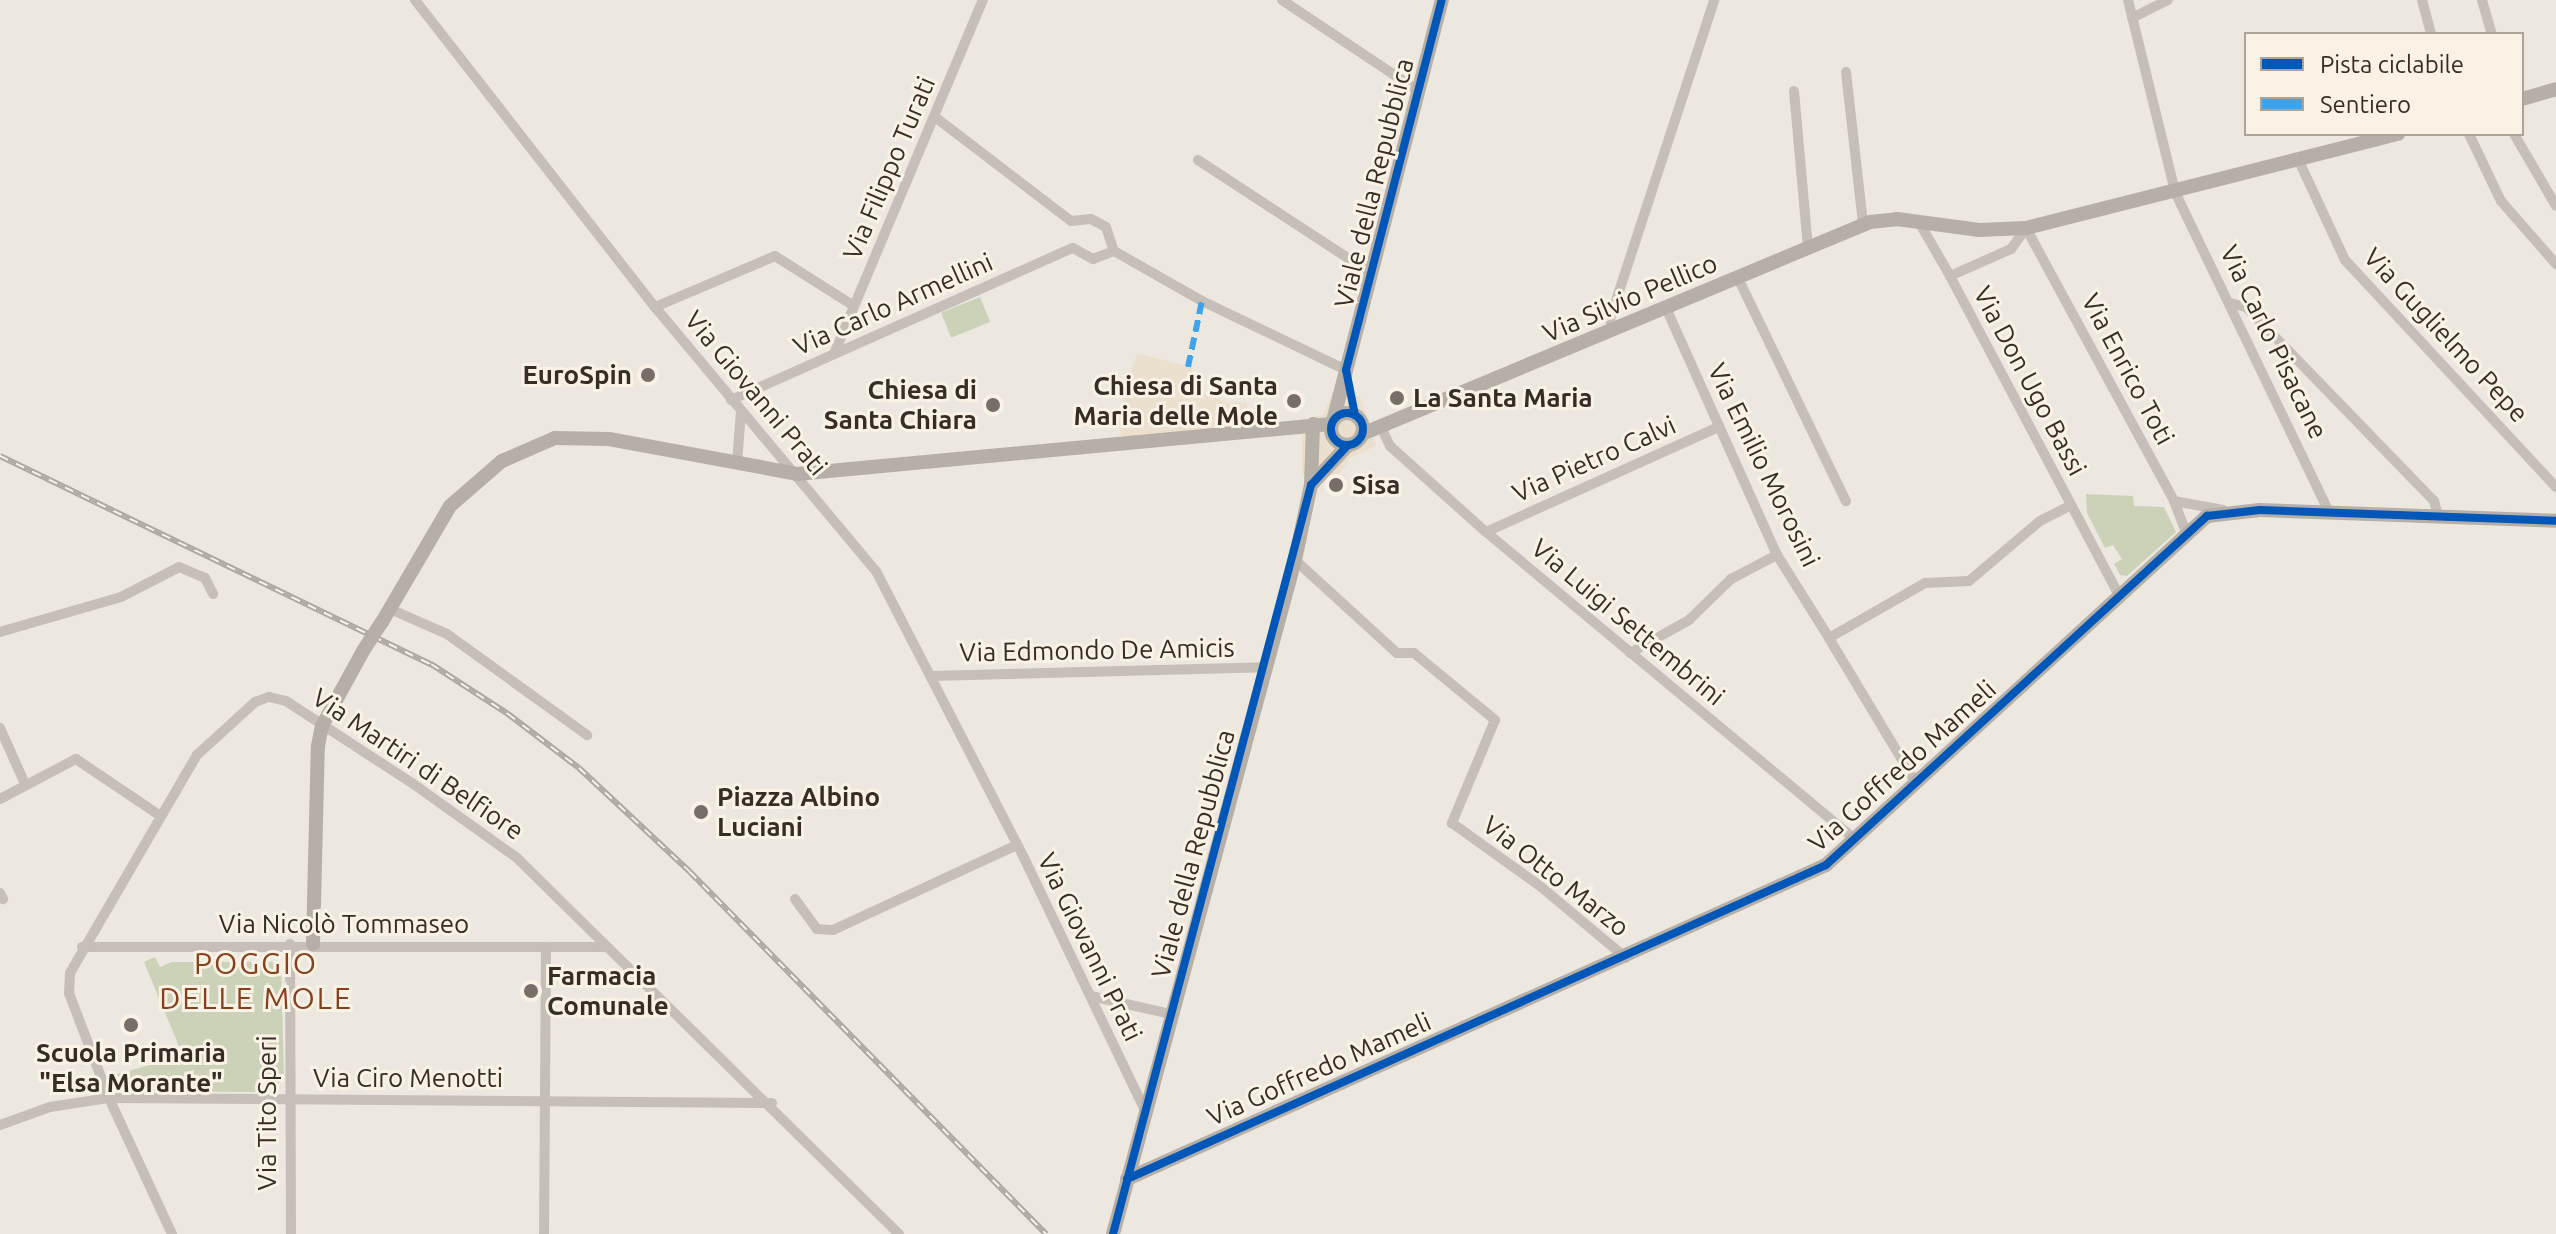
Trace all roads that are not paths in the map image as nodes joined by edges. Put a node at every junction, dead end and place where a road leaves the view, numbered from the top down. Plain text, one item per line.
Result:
1 (415, 0) edge
2 (983, 0) edge
3 (1282, 0) edge
4 (1442, 0) edge
5 (1714, 0) edge
6 (2128, 0) edge
7 (2168, 0) edge
8 (2422, 0) edge
9 (2482, 0) edge
10 (2132, 18) junction
11 (2430, 32) edge
12 (2491, 32) edge
13 (1846, 72) dead end
14 (2556, 89) edge
15 (1417, 90) junction
16 (1794, 91) dead end
17 (2524, 98) edge
18 (935, 117) junction
19 (2391, 136) edge
20 (2470, 136) edge
21 (2515, 136) edge
22 (1198, 160) dead end
23 (2299, 161) junction
24 (2175, 192) junction
25 (2556, 206) edge
26 (1919, 222) junction
27 (1863, 224) junction
28 (2026, 228) junction
29 (1808, 248) junction
30 (1114, 251) junction
31 (2556, 264) edge
32 (1371, 273) junction
33 (1950, 276) junction
34 (1738, 278) junction
35 (2230, 303) junction
36 (854, 306) junction
37 (655, 307) junction
38 (1666, 308) junction
39 (1613, 331) junction
40 (834, 354) junction
41 (1346, 373) junction
42 (731, 400) junction
43 (741, 411) junction
44 (1355, 415) junction
45 (1332, 422) junction
46 (1313, 424) junction
47 (1719, 427) junction
48 (1382, 429) junction
49 (1362, 434) junction
50 (1348, 445) junction
51 (737, 463) junction
52 (797, 474) junction
53 (1311, 485) junction
54 (2556, 487) edge
55 (1846, 501) dead end
56 (2174, 501) junction
57 (2071, 505) junction
58 (2226, 511) junction
59 (2329, 512) junction
60 (2438, 516) junction
61 (2556, 521) edge
62 (1486, 532) junction
63 (2186, 533) junction
64 (1777, 555) junction
65 (1295, 560) junction
66 (213, 594) dead end
67 (2119, 595) junction
68 (386, 616) junction
69 (0, 632) edge
70 (1829, 638) junction
71 (1630, 653) junction
72 (1265, 667) junction
73 (931, 676) junction
74 (322, 726) junction
75 (0, 728) edge
76 (587, 735) dead end
77 (1916, 783) junction
78 (25, 784) junction
79 (0, 799) edge
80 (159, 815) junction
81 (1856, 840) junction
82 (1017, 845) junction
83 (795, 899) dead end
84 (290, 944) junction
85 (313, 944) junction
86 (82, 947) junction
87 (607, 947) junction
88 (546, 948) junction
89 (1626, 958) junction
90 (1091, 996) junction
91 (1171, 1014) junction
92 (109, 1098) junction
93 (291, 1099) junction
94 (545, 1101) junction
95 (772, 1103) junction
96 (1145, 1111) junction
97 (0, 1125) edge
98 (1127, 1179) junction
99 (172, 1234) edge
100 (291, 1234) edge
101 (544, 1234) edge
102 (899, 1234) edge
103 (1113, 1234) edge

1 - 37 street, Via Giovanni Prati
2 - 18 street, Via Filippo Turati
3 - 15 street
4 - 15 street, Viale della Repubblica
5 - 39 street
6 - 10 street, Via Carlo Pisacane
7 - 10 street
8 - 11 street
9 - 12 street
10 - 24 street, Via Carlo Pisacane
13 - 27 street
14 - 17 street
15 - 32 street, Viale della Repubblica
16 - 29 street
18 - 30 street
18 - 36 street, Via Filippo Turati
19 - 23 street, Via Silvio Pellico
20 - 31 street
21 - 25 street
22 - 32 street
23 - 24 street, Via Silvio Pellico
23 - 54 street, Via Guglielmo Pepe
24 - 28 street, Via Silvio Pellico
24 - 35 street, Via Carlo Pisacane
26 - 27 street, Via Silvio Pellico
26 - 28 street, Via Silvio Pellico
26 - 33 street, Via Don Ugo Bassi
27 - 29 street, Via Silvio Pellico
28 - 33 street
28 - 56 street, Via Enrico Toti
29 - 34 street, Via Silvio Pellico
30 - 40 street, Via Carlo Armellini
30 - 41 street
32 - 41 street, Viale della Repubblica
33 - 57 street, Via Don Ugo Bassi
34 - 38 street, Via Silvio Pellico
34 - 55 street
35 - 59 street, Via Carlo Pisacane
35 - 60 street
36 - 37 street
36 - 40 street, Via Filippo Turati
37 - 42 street, Via Giovanni Prati
38 - 39 street, Via Silvio Pellico
38 - 47 street, Via Emilio Morosini
39 - 48 street, Via Silvio Pellico
40 - 42 street, Via Carlo Armellini
41 - 44 street
41 - 45 street, Viale della Repubblica
42 - 43 street, Via Giovanni Prati
43 - 51 street
43 - 52 street, Via Giovanni Prati
44 - 45 street
44 - 49 street
45 - 46 street
45 - 50 street
46 - 52 street
46 - 53 street, Viale della Repubblica
47 - 62 street, Via Pietro Calvi
47 - 64 street, Via Emilio Morosini
48 - 49 street, Via Silvio Pellico
48 - 62 street, Via Luigi Settembrini
49 - 50 street
50 - 53 street
51 - 52 street
51 - 68 street
52 - 73 street, Via Giovanni Prati
53 - 65 street, Viale della Repubblica
56 - 58 street, Via Goffredo Mameli
56 - 63 street, Via Enrico Toti
57 - 67 street, Via Don Ugo Bassi
57 - 70 street, Via Don Ugo Bassi
58 - 59 street, Via Goffredo Mameli
58 - 63 street, Via Goffredo Mameli
59 - 60 street, Via Goffredo Mameli
60 - 61 street, Via Goffredo Mameli
62 - 71 street, Via Luigi Settembrini
63 - 67 street, Via Goffredo Mameli
64 - 70 street, Via Emilio Morosini
64 - 71 street
65 - 72 street, Viale della Repubblica
65 - 89 street, Via Otto Marzo
66 - 69 street
67 - 77 street, Via Goffredo Mameli
68 - 74 street, bridge
68 - 76 street
70 - 77 street
71 - 81 street, Via Luigi Settembrini
72 - 73 street, Via Edmondo De Amicis
72 - 91 street, Viale della Repubblica
73 - 82 street, Via Giovanni Prati
74 - 80 street, Via Martiri di Belfiore
74 - 85 street
74 - 87 street, Via Martiri di Belfiore
75 - 78 street
77 - 81 street, Via Goffredo Mameli
78 - 79 street
78 - 80 street
80 - 86 street, Via Martiri di Belfiore
81 - 89 street, Via Goffredo Mameli
82 - 83 street, Via Giovanni Prati
82 - 90 street, Via Giovanni Prati
84 - 85 street, Via Nicolò Tommaseo
84 - 86 street, Via Nicolò Tommaseo
84 - 93 street, Via Tito Speri
85 - 88 street, Via Nicolò Tommaseo
86 - 92 street, Via Martiri di Belfiore
87 - 88 street, Via Nicolò Tommaseo
87 - 95 street, Via Martiri di Belfiore
88 - 94 street
89 - 98 street, Via Goffredo Mameli
90 - 91 street
90 - 96 street, Via Giovanni Prati
91 - 96 street, Viale della Repubblica
92 - 93 street, Via Ciro Menotti
92 - 97 street, Via Ciro Menotti
92 - 99 street, Via Martiri di Belfiore
93 - 94 street, Via Ciro Menotti
93 - 100 street, Via Tito Speri
94 - 95 street, Via Ciro Menotti
94 - 101 street
95 - 102 street, Via Martiri di Belfiore
96 - 98 street, Viale della Repubblica
98 - 103 street, Viale della Repubblica

